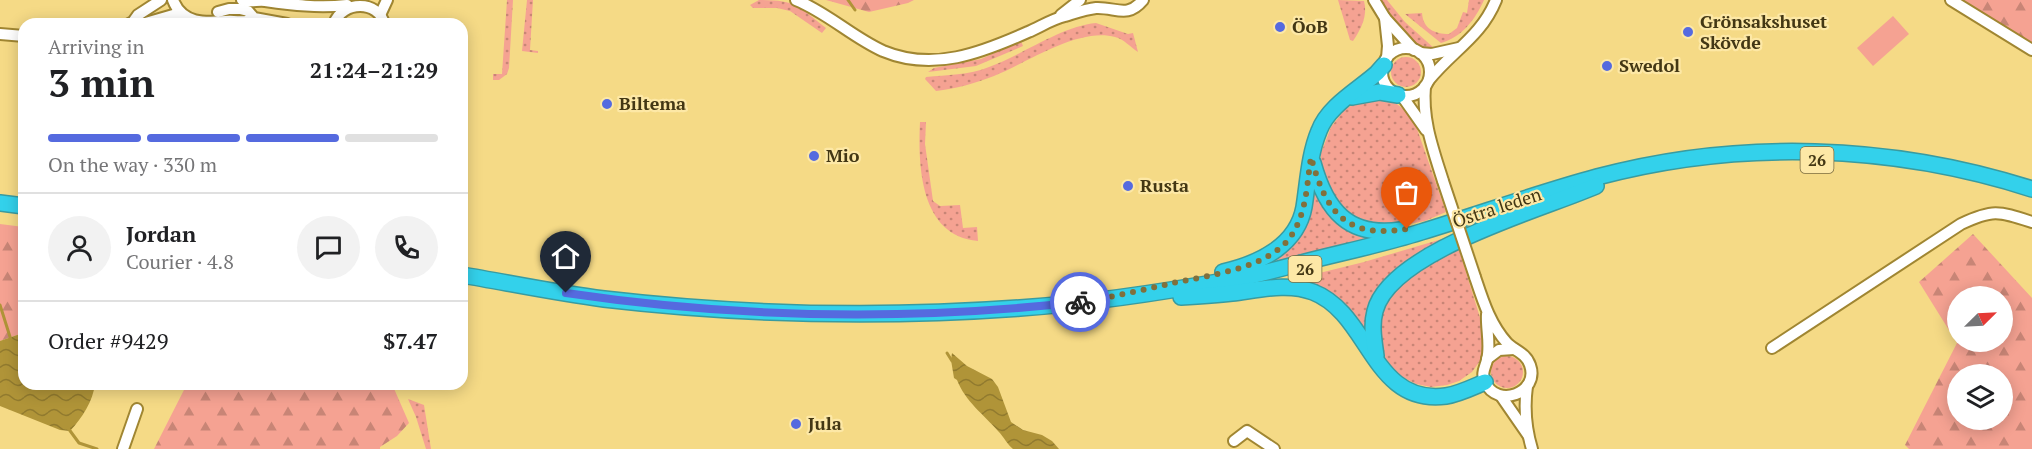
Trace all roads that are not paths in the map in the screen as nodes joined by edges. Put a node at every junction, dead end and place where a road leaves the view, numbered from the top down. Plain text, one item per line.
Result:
1 (161, 0) edge
2 (173, 0) edge
3 (224, 0) edge
4 (242, 0) edge
5 (261, 0) edge
6 (387, 0) edge
7 (796, 0) edge
8 (1080, 0) edge
9 (1102, 0) edge
10 (1143, 0) edge
11 (1374, 0) edge
12 (1497, 0) edge
13 (1951, 0) edge
14 (358, 2) edge
15 (811, 3) edge
16 (1114, 10) junction
17 (218, 12) junction
18 (180, 13) junction
19 (1059, 17) junction
20 (137, 18) edge
21 (160, 18) edge
22 (189, 18) edge
23 (210, 18) edge
24 (254, 18) edge
25 (336, 18) edge
26 (381, 18) edge
27 (382, 18) edge
28 (1385, 18) junction
29 (0, 34) edge
30 (18, 36) edge
31 (1459, 48) junction
32 (2032, 50) edge
33 (1417, 51) junction
34 (1385, 62) junction
35 (1427, 83) junction
36 (1400, 95) junction
37 (1348, 97) junction
38 (1427, 131) junction
39 (1311, 157) junction
40 (1600, 180) junction
41 (2032, 189) edge
42 (2032, 197) edge
43 (0, 203) edge
44 (18, 205) edge
45 (2032, 222) edge
46 (468, 275) edge
47 (468, 280) edge
48 (1169, 298) junction
49 (1097, 300) junction
50 (1487, 314) junction
51 (1772, 348) dead end
52 (1514, 349) junction
53 (1487, 359) junction
54 (1378, 365) junction
55 (1485, 382) junction
56 (1527, 386) junction
57 (1501, 396) junction
58 (137, 409) dead end
59 (1528, 436) junction
60 (1234, 441) dead end
61 (123, 449) edge
62 (1274, 449) edge
63 (1532, 449) edge

1 - 20 street
2 - 18 street
3 - 17 street
4 - 5 street
5 - 14 street
6 - 27 street
7 - 15 street
8 - 19 street
9 - 16 street
10 - 16 street
11 - 28 street
12 - 31 street
13 - 32 street
14 - 25 street
14 - 26 street
15 - 19 street
16 - 19 street
17 - 23 street
17 - 24 street
18 - 21 street
18 - 22 street
28 - 33 street
28 - 34 street
29 - 30 street
31 - 33 street
31 - 35 street
33 - 34 street
33 - 35 street
34 - 36 street
34 - 37 highway
35 - 36 street
35 - 38 street
36 - 37 highway
36 - 38 street
37 - 39 highway
38 - 50 street, bridge
39 - 40 highway
39 - 49 highway
40 - 41 highway, Östra leden / 26
40 - 42 highway, Östra leden / 26
40 - 48 highway, Östra leden / 26
40 - 49 highway, Östra leden / 26
40 - 54 highway
43 - 44 highway
45 - 51 street
46 - 49 highway, Östra leden / 26
47 - 48 highway, Östra leden / 26
48 - 54 highway
50 - 52 street
50 - 53 street
52 - 53 street
52 - 56 street
53 - 55 street
54 - 55 highway
55 - 57 street
56 - 57 street
56 - 59 street
57 - 59 street
58 - 61 street
59 - 63 street
60 - 62 street

